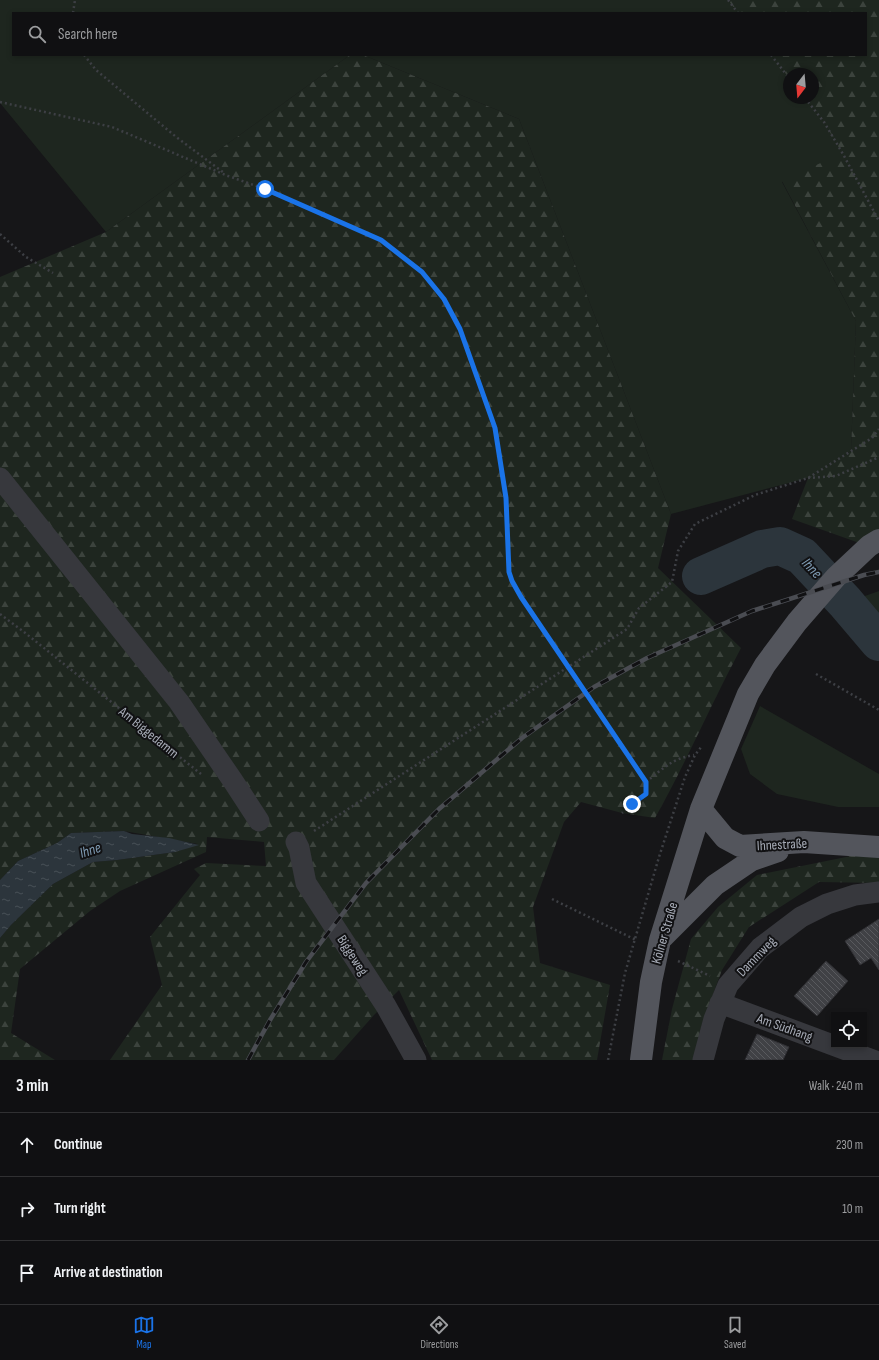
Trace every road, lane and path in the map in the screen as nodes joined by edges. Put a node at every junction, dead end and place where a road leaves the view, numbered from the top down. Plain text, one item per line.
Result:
1 (75, 0) edge
2 (728, 0) edge
3 (73, 12) edge
4 (737, 12) edge
5 (85, 56) edge
6 (772, 56) edge
7 (783, 70) edge
8 (0, 102) edge
9 (810, 104) edge
10 (228, 176) junction
11 (879, 221) edge
12 (0, 234) edge
13 (53, 274) dead end
14 (879, 429) edge
15 (879, 457) edge
16 (0, 478) edge
17 (808, 478) junction
18 (879, 540) edge
19 (0, 614) edge
20 (816, 674) dead end
21 (879, 710) edge
22 (695, 755) dead end
23 (203, 776) dead end
24 (646, 782) junction
25 (677, 802) dead end
26 (701, 809) junction
27 (622, 813) dead end
28 (259, 821) dead end
29 (804, 842) junction
30 (298, 845) joint
31 (879, 846) edge
32 (879, 892) edge
33 (660, 940) junction
34 (720, 1003) junction
35 (416, 1060) edge
36 (608, 1060) edge
37 (641, 1060) edge
38 (703, 1060) edge
39 (872, 1060) edge

1 - 3 path
2 - 4 path
5 - 10 path
6 - 7 path
8 - 10 path
9 - 11 path
10 - 24 path
12 - 13 path
14 - 17 path
15 - 17 path
16 - 28 street
17 - 30 path
18 - 26 main road, Kölner Straße
19 - 23 path, Am Biggedamm
20 - 21 path
22 - 24 path
24 - 27 path
25 - 36 path
26 - 29 main road, Ihnestraße
26 - 33 main road, Kölner Straße
29 - 31 main road, Ihnestraße
29 - 33 main road
30 - 35 street, Biggeweg
32 - 34 street, Dammweg
33 - 37 main road, Kölner Straße
34 - 38 street, Dammweg
34 - 39 street, Am Südhang

